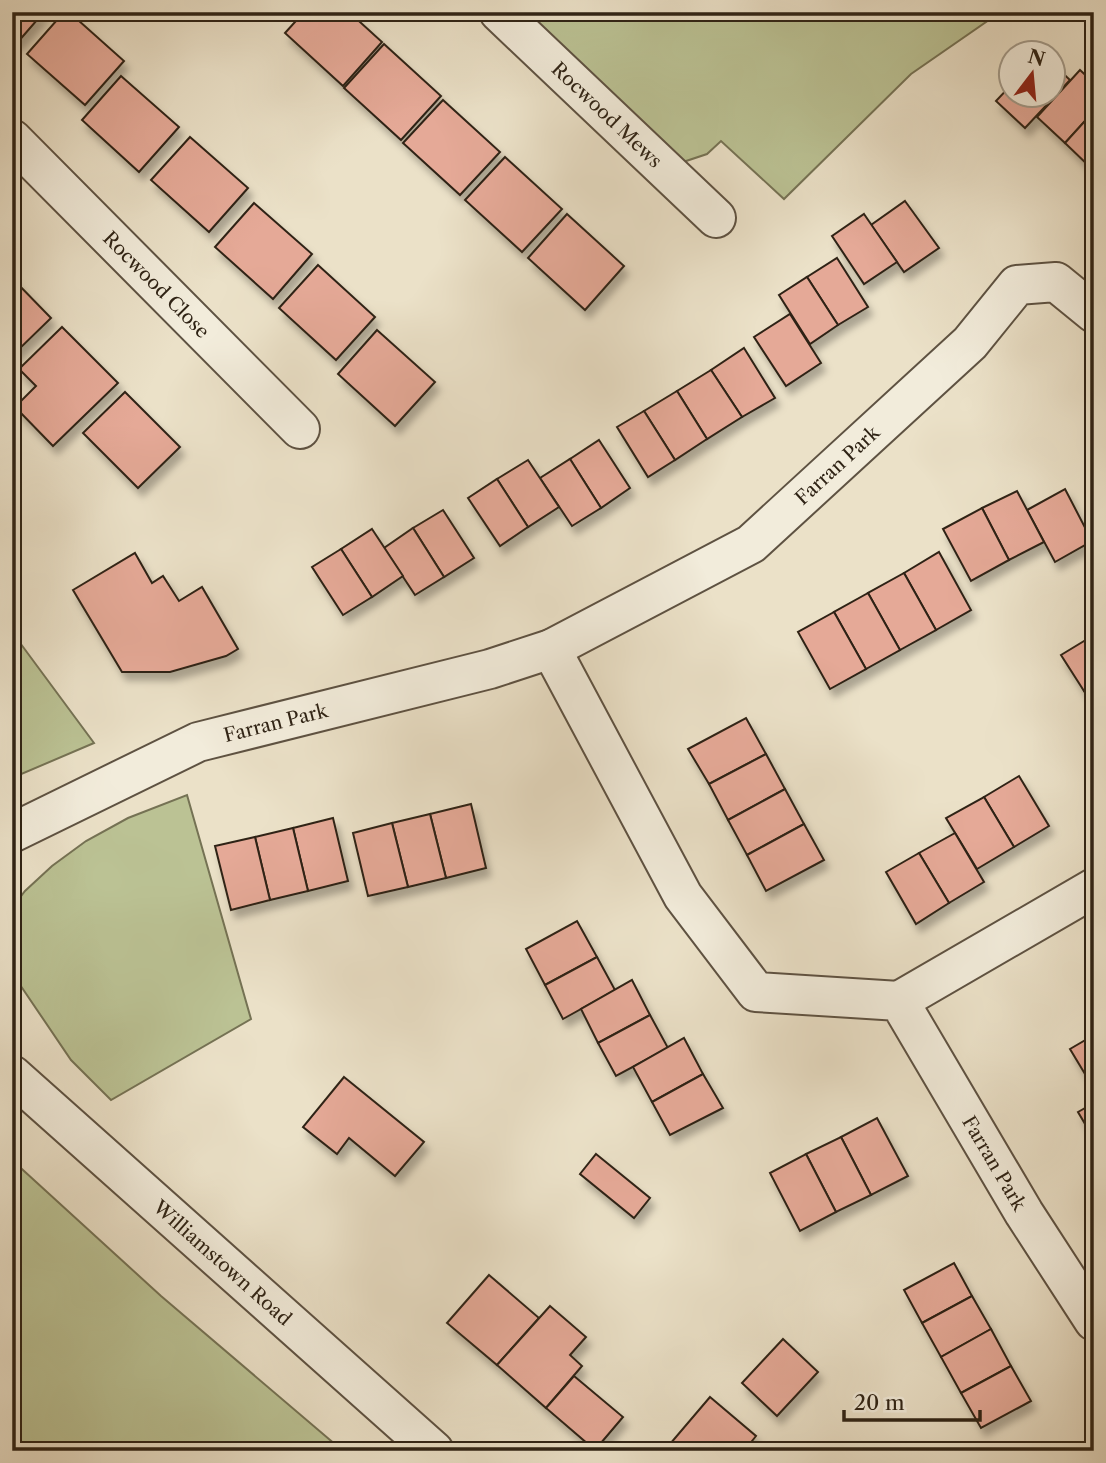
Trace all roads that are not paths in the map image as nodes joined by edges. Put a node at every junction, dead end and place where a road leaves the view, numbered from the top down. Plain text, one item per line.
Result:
1 (499, 12) edge
2 (12, 139) edge
3 (716, 218) dead end
4 (1094, 313) edge
5 (300, 429) dead end
6 (551, 649) junction
7 (12, 833) edge
8 (1094, 888) edge
9 (899, 1001) junction
10 (12, 1075) edge
11 (1094, 1321) edge
12 (433, 1451) edge

1 - 3 street, Rocwood Mews
2 - 5 street, Rocwood Close
4 - 6 street, Farran Park
6 - 7 street, Farran Park
6 - 9 street
8 - 9 street
9 - 11 street, Farran Park
10 - 12 street, Williamstown Road

